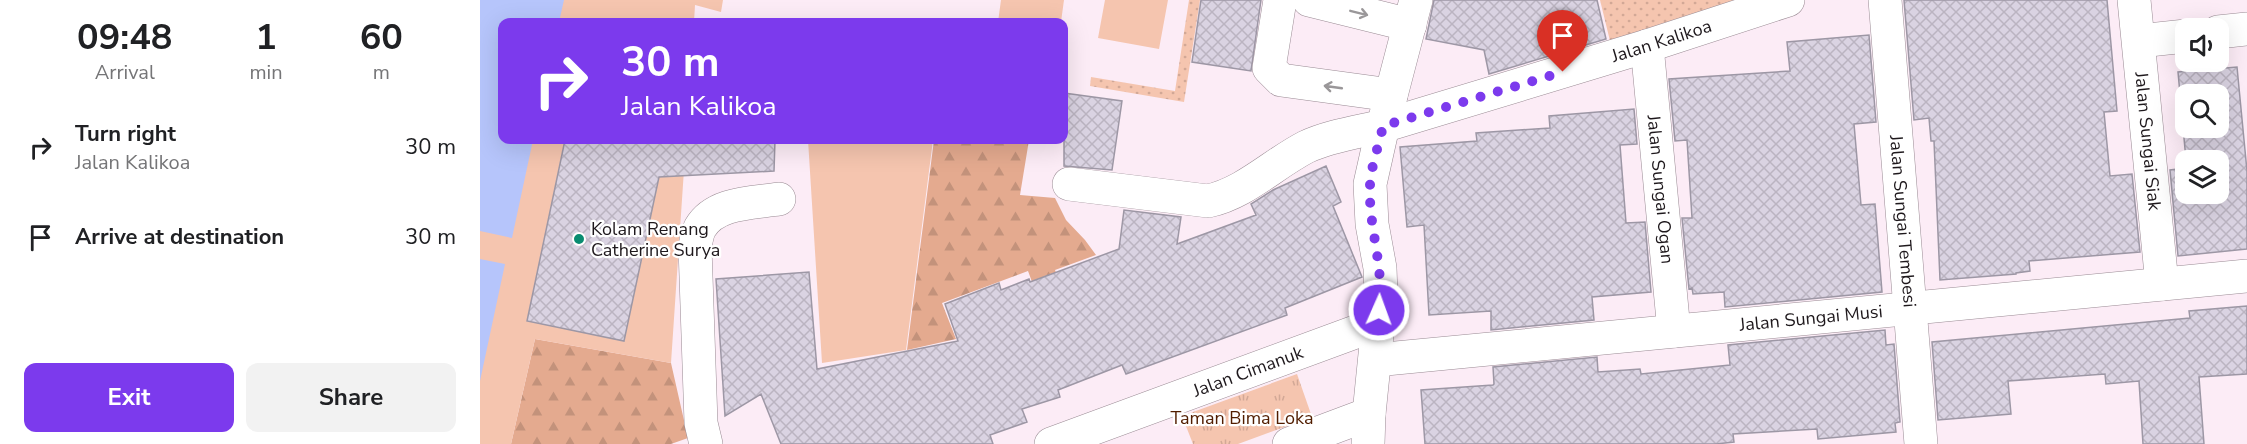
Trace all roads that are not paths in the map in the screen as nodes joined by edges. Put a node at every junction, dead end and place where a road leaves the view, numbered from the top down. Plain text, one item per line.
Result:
1 (1280, 0) edge
2 (1309, 0) edge
3 (1788, 0) edge
4 (1885, 0) edge
5 (2134, 0) edge
6 (1413, 13) edge
7 (2247, 29) edge
8 (2229, 31) edge
9 (2175, 37) edge
10 (2139, 41) junction
11 (1647, 46) junction
12 (1391, 95) junction
13 (1383, 126) junction
14 (1069, 184) dead end
15 (779, 199) dead end
16 (2247, 276) edge
17 (2162, 284) junction
18 (1910, 309) junction
19 (1377, 324) junction
20 (1674, 331) junction
21 (1375, 360) junction
22 (1368, 429) edge
23 (706, 444) edge
24 (1051, 444) edge
25 (1289, 444) edge
26 (1921, 444) edge

12 -> 1 street
2 -> 6 street
3 - 11 street, Jalan Kalikoa
4 - 18 street, Jalan Sungai Tembesi
5 - 10 street, Jalan Sungai Siak
6 - 12 street
7 - 8 street
9 - 10 street
10 - 17 street, Jalan Sungai Siak
11 - 13 street, Jalan Kalikoa
11 - 20 street, Jalan Sungai Ogan
12 - 13 street
13 - 14 street, Jalan Kalikoa
13 - 19 street
15 - 23 street
16 - 17 street, Jalan Sungai Musi
17 - 18 street, Jalan Sungai Musi
18 - 20 street, Jalan Sungai Musi
18 - 26 street, Jalan Sungai Tembesi
19 - 21 street
19 - 24 street, Jalan Cimanuk
20 - 21 street, Jalan Sungai Musi
21 - 22 street
22 - 25 street

